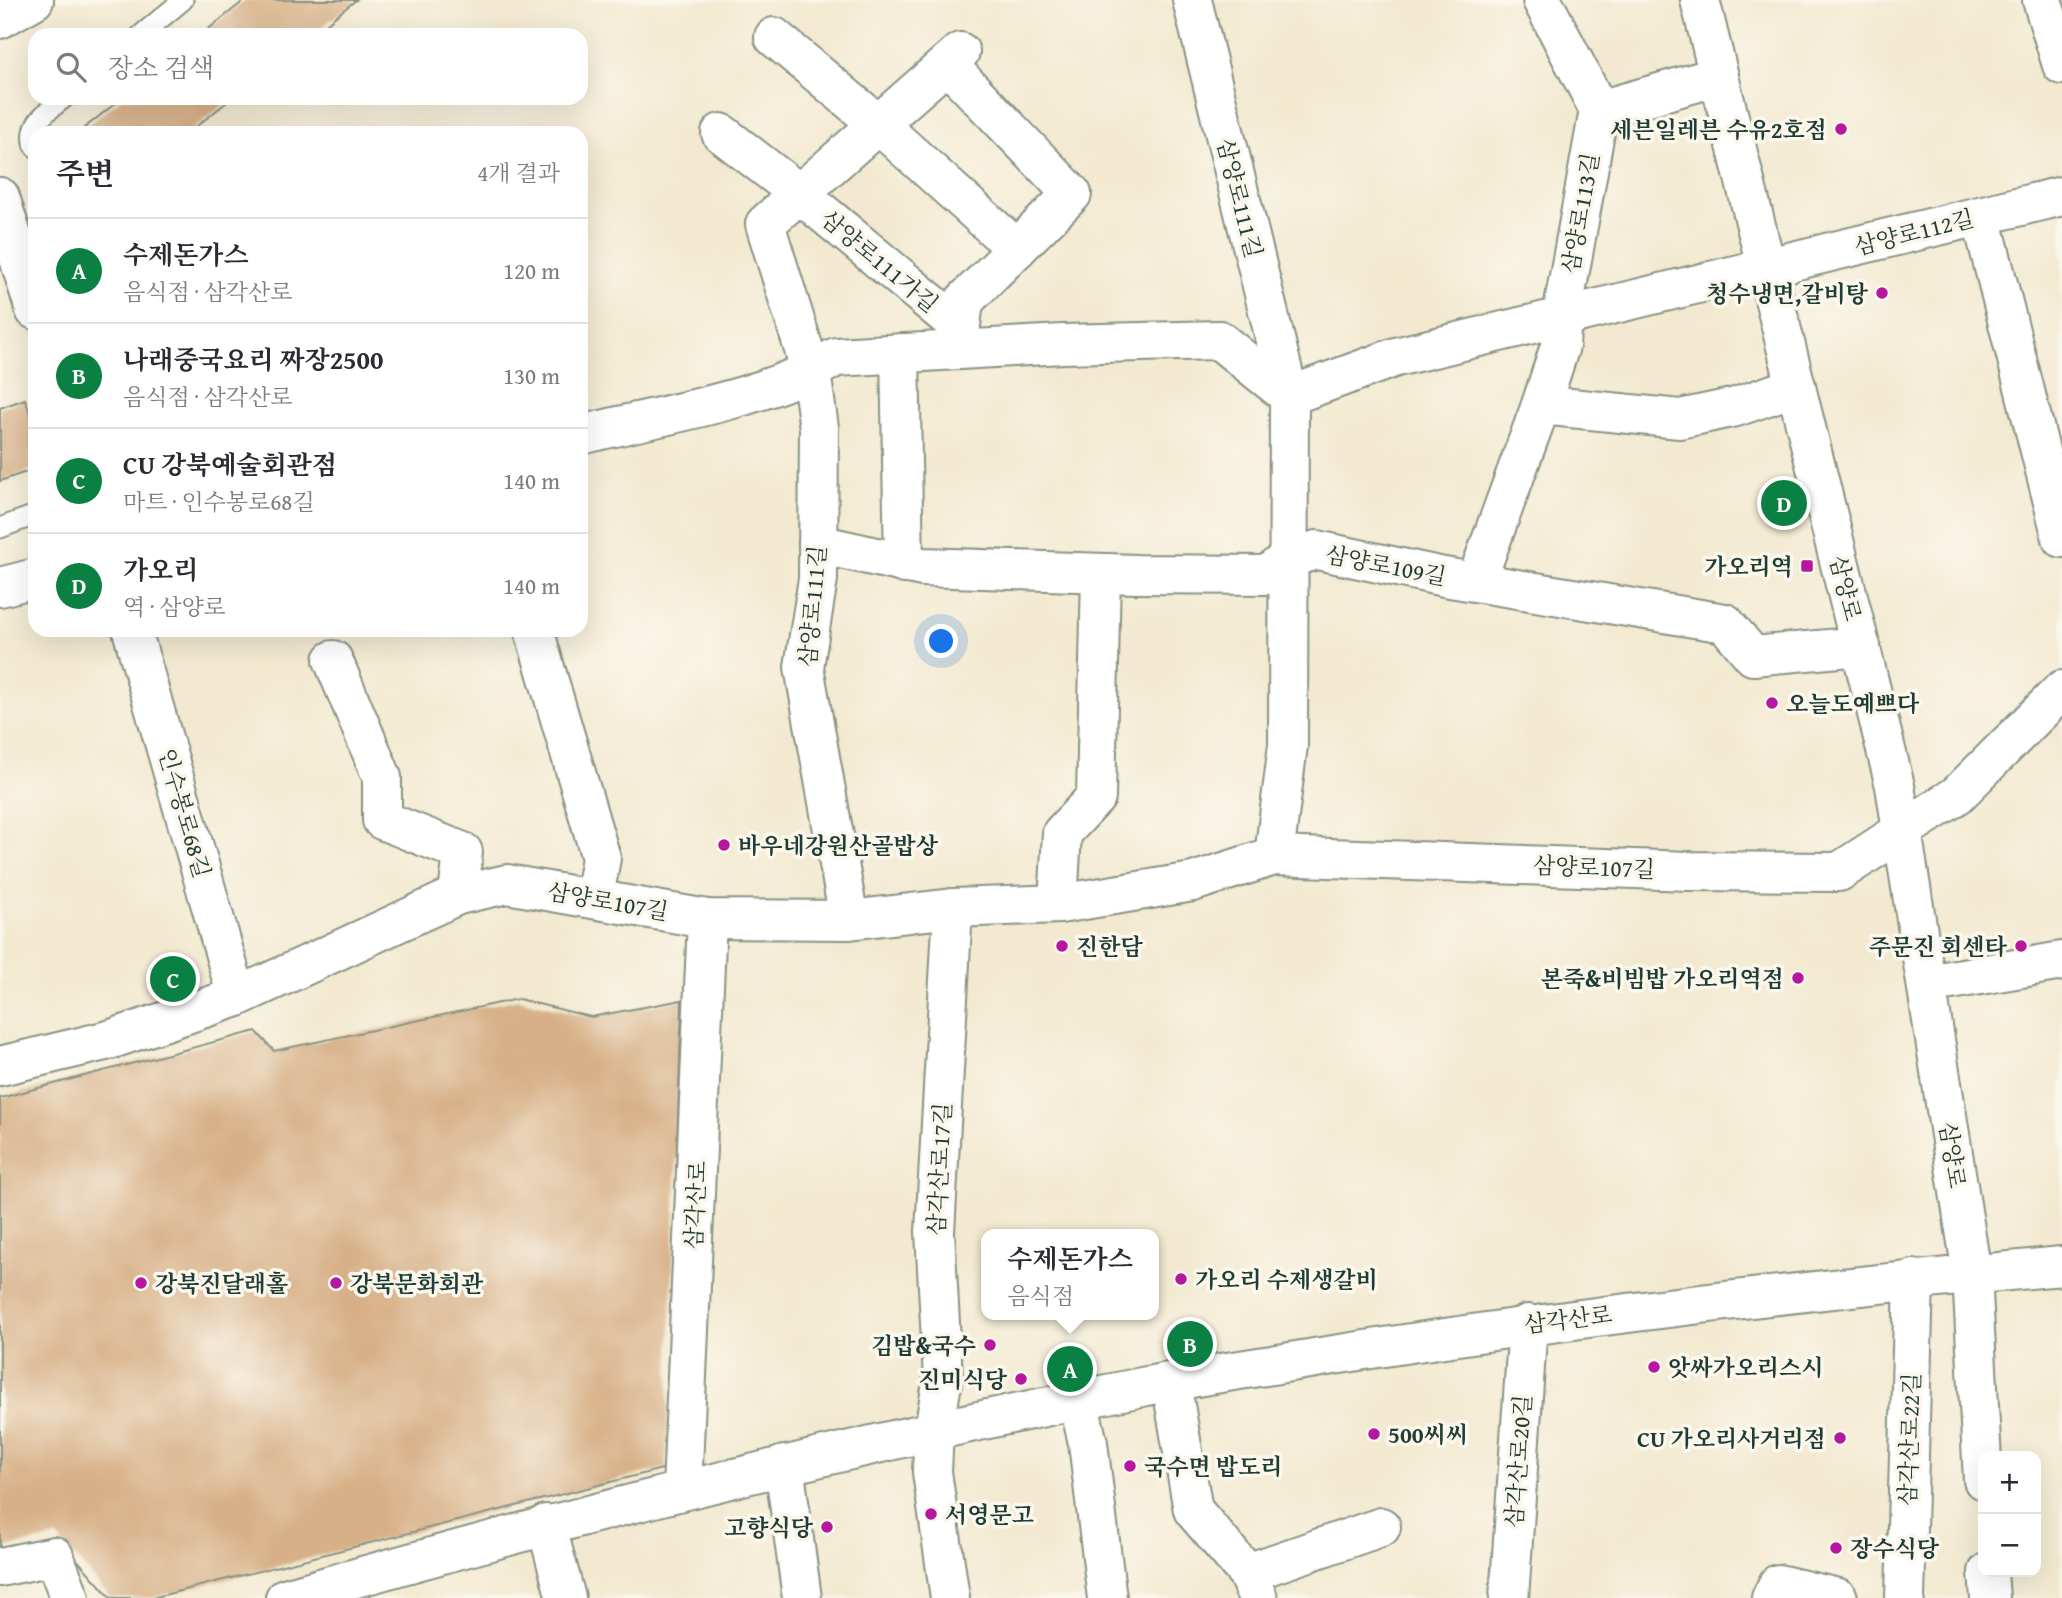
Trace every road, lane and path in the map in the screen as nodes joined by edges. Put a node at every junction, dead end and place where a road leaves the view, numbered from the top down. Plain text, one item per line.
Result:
1 (183, 0) edge
2 (1192, 0) edge
3 (1542, 0) edge
4 (1700, 0) edge
5 (2042, 0) edge
6 (149, 28) edge
7 (774, 37) dead end
8 (2062, 65) edge
9 (1719, 76) junction
10 (55, 105) edge
11 (1599, 110) junction
12 (878, 124) junction
13 (34, 126) edge
14 (720, 133) dead end
15 (800, 194) junction
16 (2062, 196) edge
17 (0, 197) edge
18 (1980, 216) junction
19 (1017, 249) junction
20 (1766, 267) junction
21 (28, 287) edge
22 (1562, 315) junction
23 (959, 339) junction
24 (900, 354) junction
25 (811, 372) junction
26 (1796, 386) junction
27 (1289, 396) junction
28 (1541, 405) junction
29 (588, 433) edge
30 (28, 518) edge
31 (0, 528) edge
32 (2062, 538) edge
33 (818, 544) junction
34 (1288, 558) junction
35 (904, 564) junction
36 (1101, 573) junction
37 (28, 580) edge
38 (1476, 582) junction
39 (0, 587) edge
40 (134, 637) edge
41 (536, 637) edge
42 (1861, 646) junction
43 (332, 660) dead end
44 (2062, 690) edge
45 (1903, 831) junction
46 (1274, 856) junction
47 (458, 894) junction
48 (594, 897) junction
49 (1058, 904) junction
50 (953, 908) junction
51 (708, 919) junction
52 (849, 920) junction
53 (2062, 961) edge
54 (1927, 985) junction
55 (237, 997) junction
56 (0, 1066) edge
57 (2062, 1266) edge
58 (1972, 1274) junction
59 (1914, 1279) junction
60 (1528, 1324) junction
61 (1171, 1382) junction
62 (1078, 1400) junction
63 (934, 1429) junction
64 (1981, 1451) edge
65 (784, 1465) junction
66 (682, 1490) junction
67 (546, 1524) junction
68 (1381, 1527) dead end
69 (0, 1567) edge
70 (1988, 1577) edge
71 (1253, 1585) edge
72 (326, 1592) edge
73 (71, 1598) edge
74 (285, 1598) edge
75 (566, 1598) edge
76 (802, 1598) edge
77 (950, 1598) edge
78 (1107, 1598) edge
79 (1509, 1598) edge
80 (1771, 1598) edge
81 (1838, 1598) edge
82 (1905, 1598) edge
83 (1990, 1598) edge

1 - 6 lane
2 - 27 street, 삼양로111길
3 - 11 street
4 - 9 street, 삼양로
5 - 8 street
7 - 12 street
9 - 11 street
9 - 20 street, 삼양로
10 - 13 lane
11 - 22 street, 삼양로113길
12 - 15 street, 삼양로111가길
12 - 19 street
12 - 19 street, 삼양로111가길
14 - 15 street
15 - 23 street, 삼양로111가길
15 - 25 street, 삼양로111가길
16 - 18 street, 삼양로112길
17 - 21 street
18 - 20 street, 삼양로112길
18 - 32 street
19 - 23 street
20 - 22 street
20 - 26 street, 삼양로
22 - 27 street
22 - 28 street
23 - 24 street
23 - 27 street
24 - 25 street
24 - 35 street
25 - 29 street
25 - 33 street, 삼양로111길
26 - 28 street
26 - 42 street, 삼양로
27 - 34 street
28 - 38 street
30 - 31 lane
33 - 35 street, 삼양로109길
33 - 52 street, 삼양로111길
34 - 36 street, 삼양로109길
34 - 38 street, 삼양로109길
34 - 46 street
35 - 36 street, 삼양로109길
36 - 49 street
37 - 39 street
38 - 42 street, 삼양로109길
40 - 55 street, 인수봉로68길
41 - 48 street
42 - 45 street, 삼양로
43 - 47 street
44 - 45 street
45 - 46 street, 삼양로107길
45 - 54 street, 삼양로
46 - 49 street, 삼양로107길
47 - 48 street, 삼양로107길
47 - 55 street
48 - 51 street, 삼양로107길
49 - 50 street, 삼양로107길
50 - 52 street, 삼양로107길
50 - 63 street, 삼각산로17길
51 - 52 street, 삼양로107길
51 - 66 street, 삼각산로
53 - 54 street
54 - 58 street, 삼양로
55 - 56 street
57 - 58 street, 삼각산로
58 - 59 street, 삼각산로
58 - 64 street, 삼양로
59 - 60 street, 삼각산로
59 - 82 street, 삼각산로22길
60 - 61 street, 삼각산로
60 - 79 street, 삼각산로20길
61 - 62 street, 삼각산로
61 - 71 street
62 - 63 street, 삼각산로
62 - 78 street
63 - 65 street, 삼각산로
63 - 77 street
65 - 66 street, 삼각산로
65 - 76 street
66 - 67 street, 삼각산로
67 - 72 street, 삼각산로
67 - 75 street
68 - 71 street
69 - 73 street
70 - 83 street
72 - 74 street, 삼각산로
80 - 81 street

